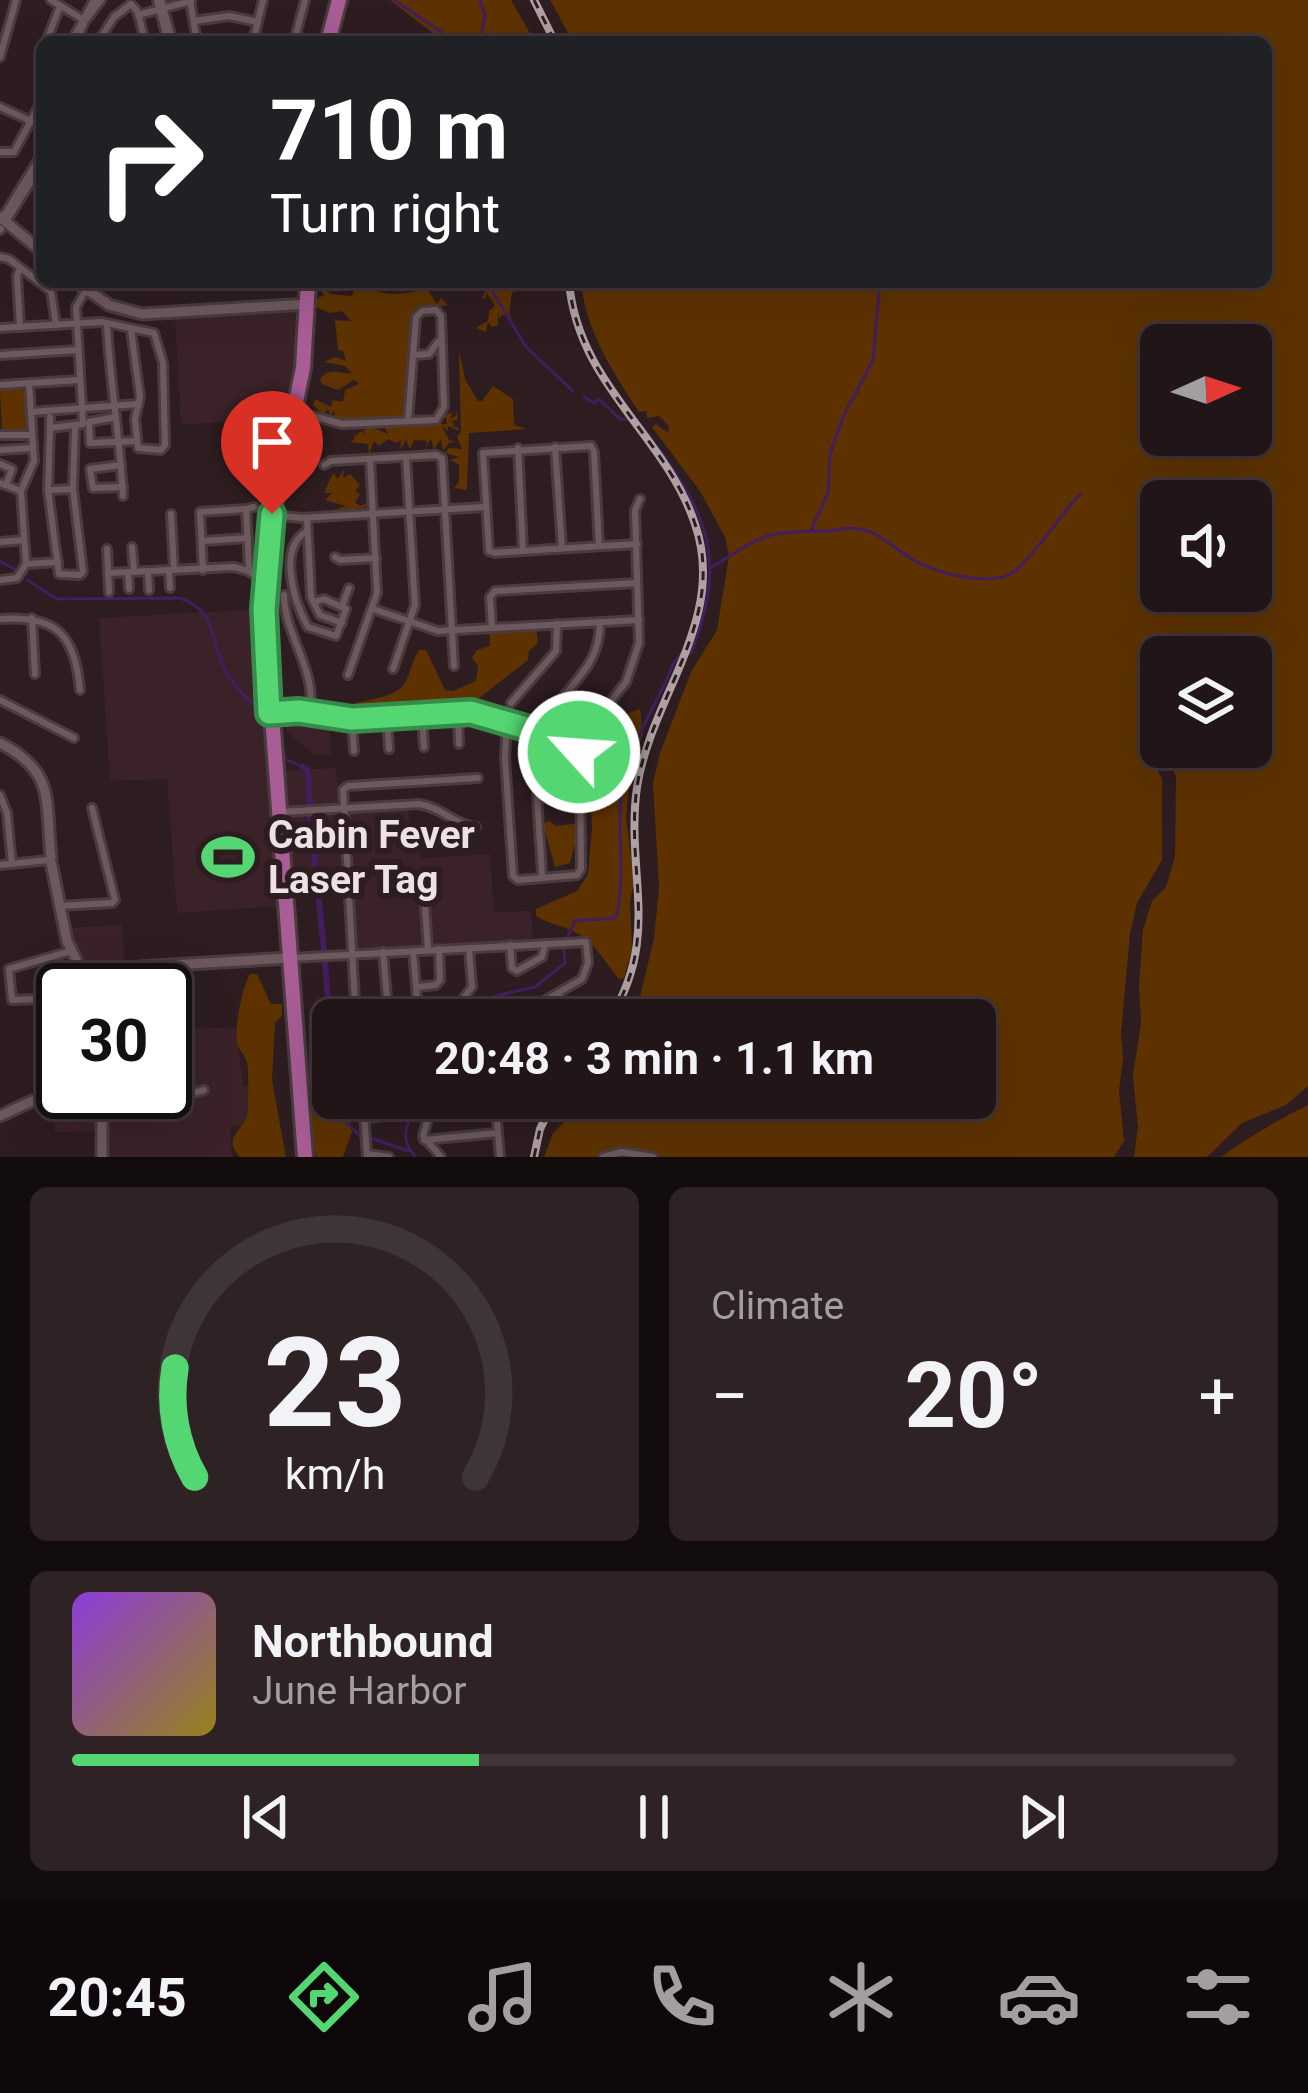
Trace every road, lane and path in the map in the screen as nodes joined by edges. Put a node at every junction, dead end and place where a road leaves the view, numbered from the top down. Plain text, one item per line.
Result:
1 (16, 0) edge
2 (51, 0) edge
3 (98, 0) edge
4 (263, 0) edge
5 (305, 0) edge
6 (339, 0) edge
7 (191, 2) edge
8 (60, 6) junction
9 (161, 7) edge
10 (139, 16) junction
11 (83, 20) junction
12 (194, 21) junction
13 (258, 22) junction
14 (48, 36) edge
15 (76, 36) edge
16 (102, 36) edge
17 (144, 36) edge
18 (196, 36) edge
19 (254, 36) edge
20 (296, 36) edge
21 (330, 36) edge
22 (0, 57) edge
23 (0, 107) edge
24 (36, 119) edge
25 (33, 122) junction
26 (0, 152) edge
27 (36, 167) edge
28 (3, 224) edge
29 (36, 249) edge
30 (0, 257) edge
31 (20, 268) junction
32 (36, 280) edge
33 (47, 288) edge
34 (82, 288) edge
35 (87, 288) edge
36 (308, 288) edge
37 (308, 304) junction
38 (76, 324) junction
39 (56, 325) junction
40 (107, 325) junction
41 (20, 327) junction
42 (0, 328) edge
43 (131, 330) junction
44 (441, 339) junction
45 (78, 350) junction
46 (429, 354) junction
47 (0, 355) edge
48 (413, 355) junction
49 (443, 367) junction
50 (80, 380) junction
51 (29, 383) junction
52 (0, 386) edge
53 (111, 404) junction
54 (138, 404) junction
55 (82, 409) junction
56 (295, 411) junction
57 (31, 412) junction
58 (50, 417) dead end
59 (116, 417) junction
60 (408, 421) junction
61 (75, 427) junction
62 (50, 428) junction
63 (0, 435) edge
64 (33, 435) junction
65 (137, 441) junction
66 (120, 442) junction
67 (555, 447) junction
68 (33, 448) junction
69 (518, 448) junction
70 (0, 450) edge
71 (406, 457) junction
72 (370, 459) junction
73 (0, 464) edge
74 (34, 465) junction
75 (121, 465) junction
76 (324, 465) dead end
77 (52, 468) junction
78 (3, 484) edge
79 (73, 489) junction
80 (48, 490) junction
81 (22, 491) junction
82 (640, 500) dead end
83 (484, 507) junction
84 (445, 510) junction
85 (410, 512) junction
86 (171, 514) dead end
87 (272, 514) junction
88 (373, 514) junction
89 (307, 518) junction
90 (308, 531) junction
91 (248, 538) junction
92 (24, 540) junction
93 (202, 541) junction
94 (0, 542) edge
95 (637, 544) junction
96 (599, 546) junction
97 (132, 548) dead end
98 (562, 548) junction
99 (107, 549) dead end
100 (524, 550) junction
101 (334, 556) dead end
102 (376, 558) junction
103 (58, 562) junction
104 (26, 564) junction
105 (171, 570) junction
106 (203, 570) junction
107 (148, 571) junction
108 (131, 572) junction
109 (108, 573) junction
110 (258, 575) junction
111 (0, 580) edge
112 (637, 583) junction
113 (331, 587) dead end
114 (170, 588) dead end
115 (349, 588) dead end
116 (129, 589) dead end
117 (149, 590) dead end
118 (109, 592) dead end
119 (326, 600) junction
120 (294, 601) junction
121 (314, 602) junction
122 (342, 606) junction
123 (373, 609) junction
124 (32, 618) junction
125 (0, 619) edge
126 (639, 620) junction
127 (600, 622) junction
128 (342, 623) junction
129 (409, 623) junction
130 (557, 624) junction
131 (492, 628) junction
132 (452, 631) junction
133 (454, 666) dead end
134 (393, 669) dead end
135 (35, 674) dead end
136 (349, 675) dead end
137 (80, 690) dead end
138 (0, 700) edge
139 (511, 703) dead end
140 (458, 712) junction
141 (269, 713) junction
142 (309, 713) junction
143 (422, 715) junction
144 (387, 717) junction
145 (352, 719) junction
146 (507, 721) junction
147 (543, 733) junction
148 (74, 738) dead end
149 (0, 743) edge
150 (459, 744) dead end
151 (581, 744) junction
152 (424, 747) dead end
153 (389, 749) dead end
154 (354, 751) dead end
155 (478, 778) dead end
156 (0, 794) edge
157 (92, 808) dead end
158 (343, 810) junction
159 (277, 813) junction
160 (476, 827) dead end
161 (50, 860) junction
162 (13, 864) junction
163 (0, 865) edge
164 (423, 878) dead end
165 (542, 878) junction
166 (58, 906) junction
167 (510, 944) junction
168 (545, 944) junction
169 (469, 947) junction
170 (439, 949) junction
171 (413, 950) junction
172 (428, 950) junction
173 (71, 951) junction
174 (383, 952) junction
175 (350, 954) junction
176 (289, 958) junction
177 (77, 963) edge
178 (192, 964) edge
179 (416, 987) junction
180 (559, 994) junction
181 (36, 999) edge
182 (354, 999) edge
183 (386, 999) edge
184 (417, 999) edge
185 (463, 999) edge
186 (550, 999) edge
187 (561, 999) edge
188 (204, 1090) dead end
189 (192, 1093) edge
190 (36, 1101) edge
191 (0, 1116) edge
192 (102, 1119) edge
193 (364, 1119) edge
194 (427, 1119) edge
195 (497, 1119) edge
196 (498, 1133) junction
197 (424, 1140) junction
198 (367, 1155) edge
199 (102, 1157) edge
200 (305, 1157) edge
201 (388, 1157) edge
202 (441, 1157) edge
203 (500, 1157) edge
204 (604, 1157) edge
205 (653, 1157) edge

1 - 22 street
2 - 8 street
3 - 11 street
4 - 13 street
5 - 20 street
6 - 21 main road
7 - 9 street
7 - 12 street
8 - 11 street
8 - 14 street
9 - 10 street
10 - 16 street
10 - 17 street
11 - 15 street
12 - 13 street
12 - 18 street
13 - 19 street
23 - 25 street
24 - 25 street
25 - 26 street
27 - 28 street
28 - 29 street
30 - 31 street
31 - 32 street
31 - 41 street
33 - 39 street
34 - 38 street
35 - 37 street
36 - 37 main road
37 - 56 main road
38 - 39 street
38 - 40 street
38 - 45 street
39 - 41 street
40 - 43 street
40 - 53 street
41 - 42 street
43 - 54 street
43 - 65 street
44 - 46 street
44 - 48 street
44 - 49 street
45 - 47 street
45 - 50 street
46 - 48 street
46 - 49 street
48 - 60 street
49 - 60 street
50 - 51 street
50 - 55 street
51 - 52 street
51 - 57 street
53 - 54 street
53 - 55 street
53 - 59 street
54 - 65 street
55 - 57 street
55 - 61 street
56 - 60 street
56 - 87 main road
57 - 64 street
58 - 62 street
59 - 66 street
59 - 66 street
61 - 62 street
61 - 79 street
62 - 77 street
63 - 64 street
64 - 68 street
65 - 66 street
66 - 75 street
67 - 69 street
67 - 96 street
67 - 98 street
68 - 70 street
68 - 74 street
69 - 83 street
69 - 100 street
71 - 72 street
71 - 84 street
71 - 85 street
72 - 76 street
72 - 88 street
73 - 78 street
74 - 77 street
74 - 81 street
75 - 75 street
77 - 80 street
78 - 81 street
79 - 80 street
79 - 103 street
80 - 103 street
81 - 92 street
82 - 95 street
83 - 84 street
83 - 100 street
84 - 85 street
84 - 132 street
85 - 88 street
85 - 129 street
86 - 105 street
87 - 89 street
87 - 110 main road
88 - 89 street
88 - 102 street
89 - 90 street
90 - 120 street
90 - 121 street
91 - 93 street
91 - 93 street
91 - 110 street
92 - 94 street
92 - 104 street
93 - 106 street
95 - 96 street
95 - 112 street
96 - 98 street
97 - 108 street
98 - 100 street
99 - 109 street
101 - 102 street
102 - 123 street
103 - 104 street
104 - 111 street
105 - 106 street
105 - 107 street
105 - 114 street
106 - 110 street
107 - 108 street
107 - 117 street
108 - 109 street
108 - 116 street
109 - 118 street
110 - 141 main road
112 - 126 street
112 - 131 street
113 - 119 street
115 - 122 street
119 - 121 street
119 - 122 street
120 - 128 street
120 - 142 street
121 - 128 street
122 - 128 street
123 - 129 street
123 - 136 street
124 - 125 street
124 - 135 street
124 - 137 street
126 - 127 street
126 - 151 street
127 - 130 street
127 - 147 street
129 - 132 street
129 - 134 street
130 - 131 street
130 - 139 street
131 - 132 street
132 - 133 street
138 - 148 street
140 - 143 street
140 - 146 street
140 - 150 street
141 - 142 street
141 - 159 main road
142 - 145 street
143 - 144 street
143 - 152 street
144 - 145 street
144 - 153 street
145 - 154 street
146 - 147 street
146 - 165 street
147 - 151 street
147 - 165 street
149 - 161 street
151 - 165 street
155 - 158 street
156 - 162 street
157 - 166 street
158 - 159 street
158 - 160 street
158 - 175 street
159 - 176 main road
161 - 162 street
161 - 166 street
162 - 163 street
164 - 172 street
166 - 173 street
167 - 168 street
167 - 168 street
167 - 169 street
168 - 180 street
169 - 170 street
169 - 185 street
170 - 172 street
170 - 179 street
171 - 172 street
171 - 174 street
171 - 179 street
173 - 177 street
173 - 181 street
174 - 175 street
174 - 183 street
175 - 176 street
175 - 182 street
176 - 178 street
176 - 200 main road
179 - 184 street
180 - 186 street
180 - 187 street
188 - 189 street
190 - 191 street
192 - 199 street
193 - 198 street
194 - 197 street
195 - 196 street
196 - 197 street
196 - 203 street
197 - 202 street
198 - 201 street
204 - 205 street

